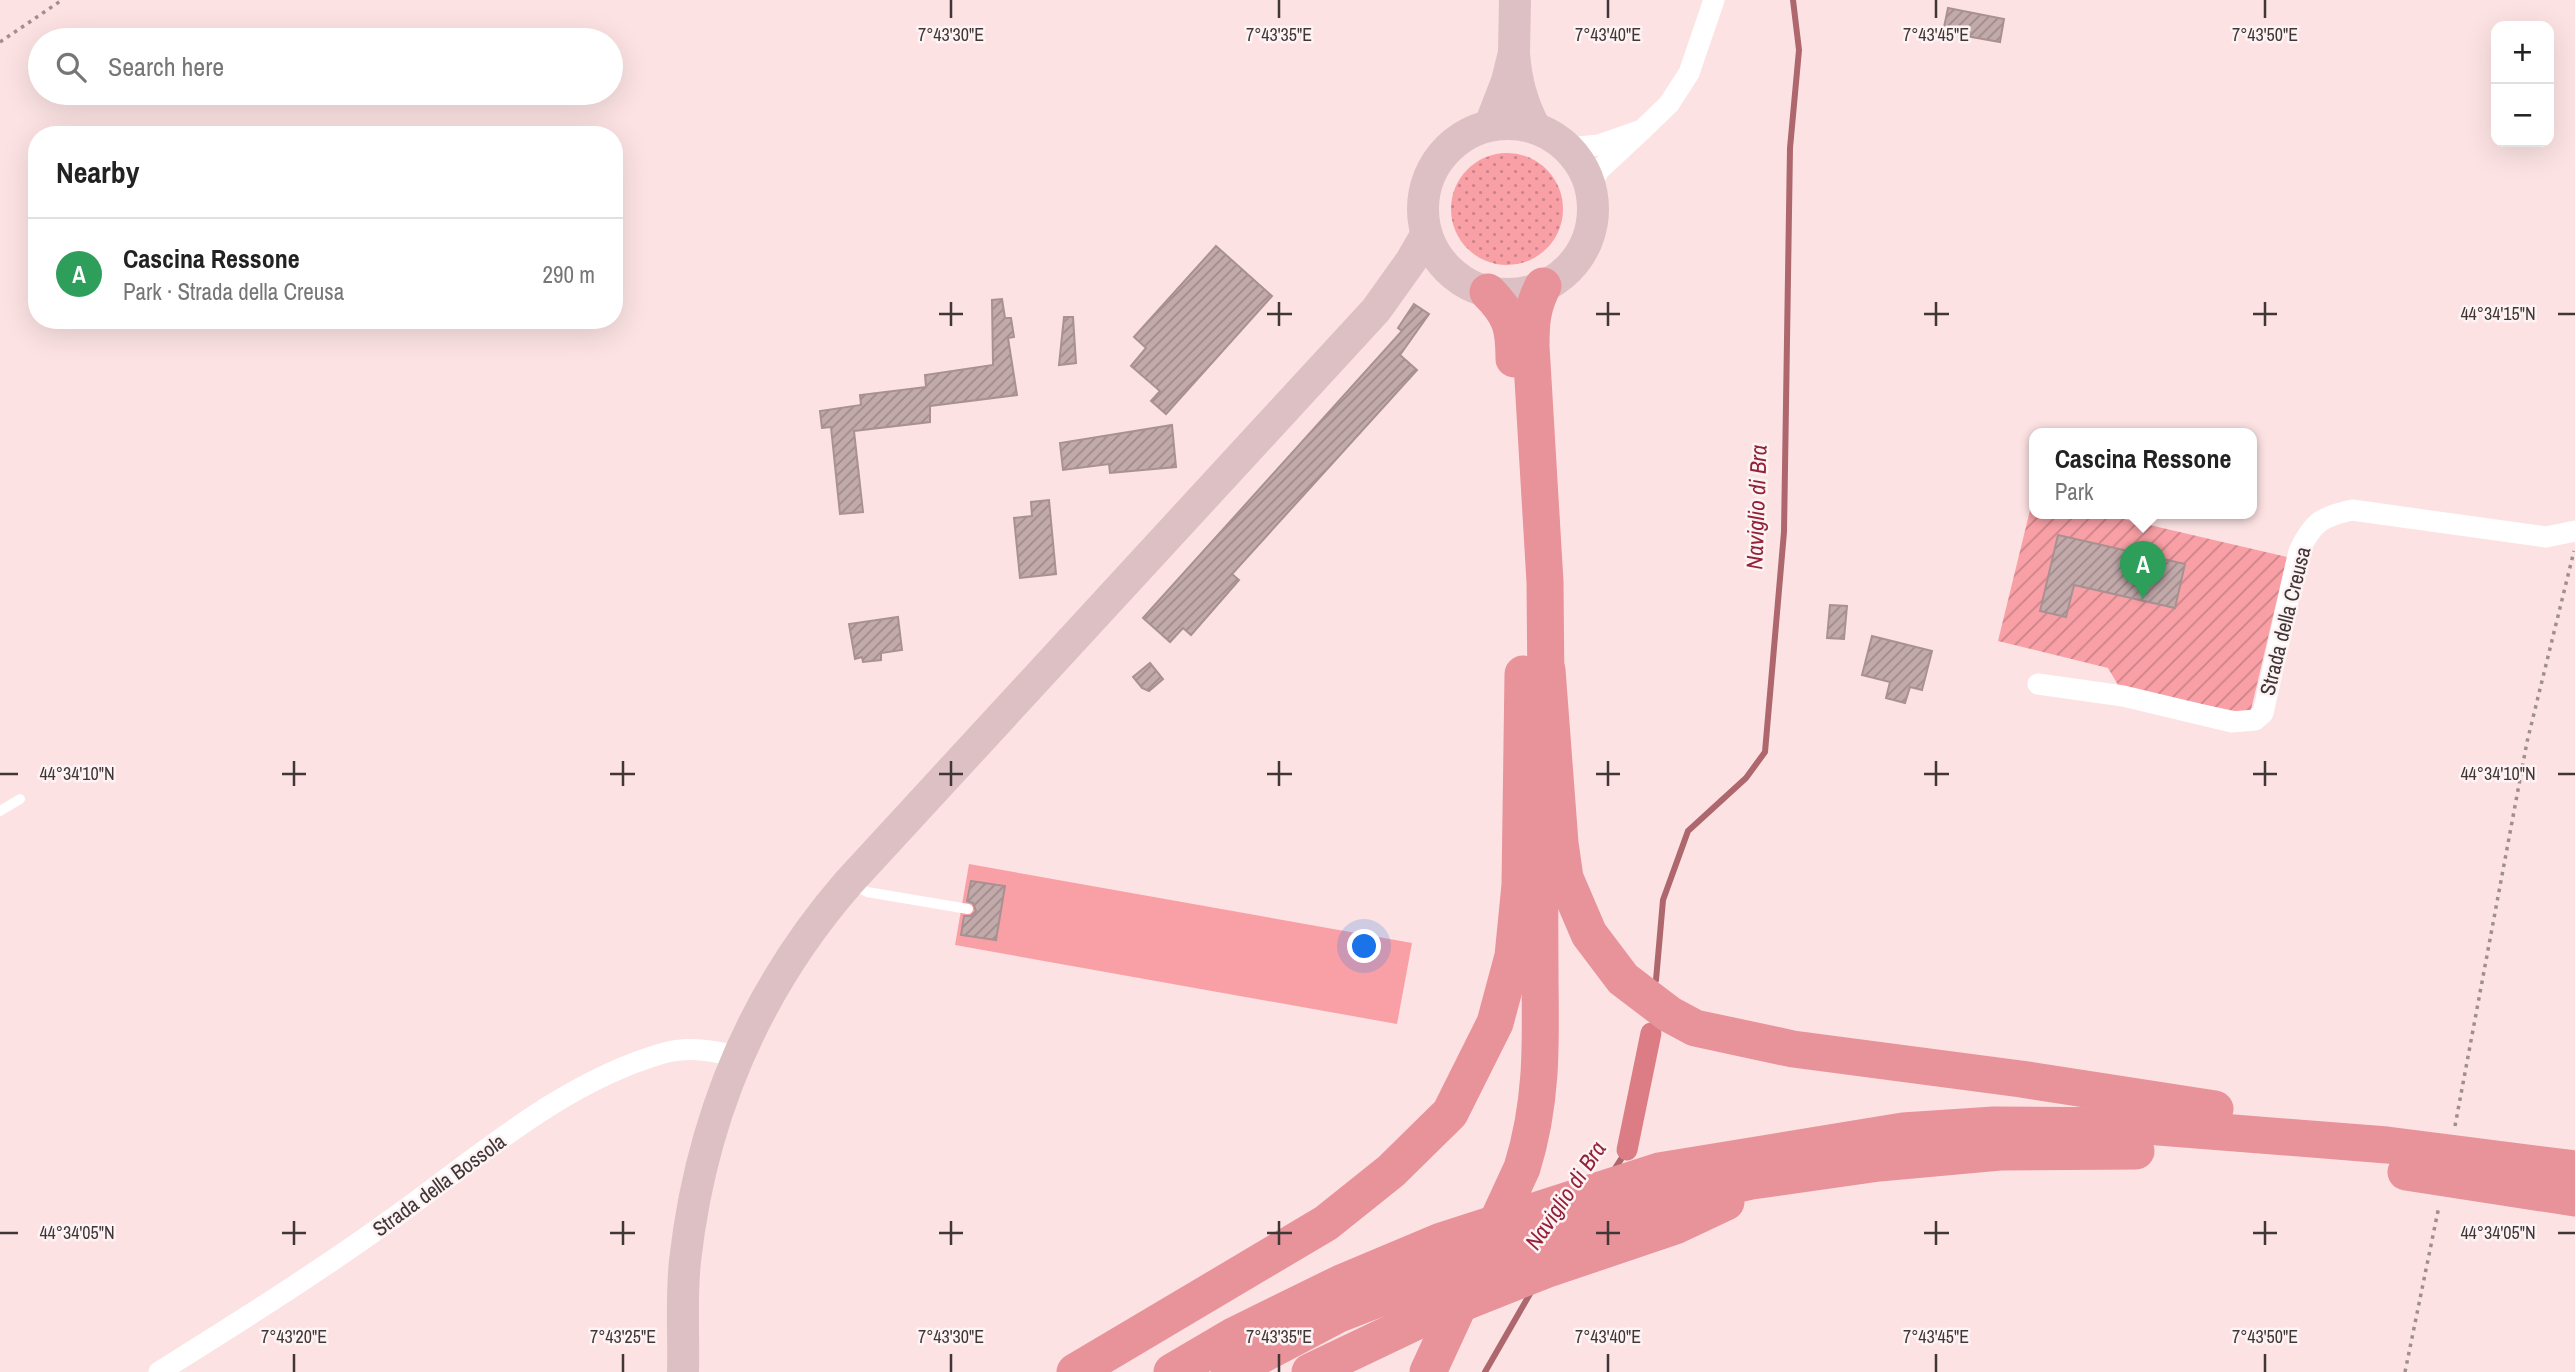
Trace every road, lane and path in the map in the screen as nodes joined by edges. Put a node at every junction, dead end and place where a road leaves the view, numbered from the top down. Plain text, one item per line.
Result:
1 (62, 0) edge
2 (1514, 0) edge
3 (1714, 0) edge
4 (0, 42) edge
5 (1514, 53) junction
6 (1490, 125) junction
7 (1535, 128) junction
8 (1642, 130) junction
9 (1568, 148) junction
10 (1590, 186) junction
11 (1426, 235) junction
12 (1455, 276) junction
13 (1543, 286) junction
14 (1488, 292) junction
15 (1376, 310) junction
16 (2575, 531) edge
17 (2575, 546) edge
18 (1535, 672) junction
19 (2038, 684) dead end
20 (20, 799) dead end
21 (0, 811) edge
22 (849, 882) junction
23 (968, 909) dead end
24 (737, 1056) junction
25 (2459, 1104) dead end
26 (2387, 1145) junction
27 (2575, 1169) edge
28 (2575, 1198) edge
29 (1667, 1199) junction
30 (2435, 1228) dead end
31 (159, 1372) edge
32 (683, 1372) edge
33 (1075, 1372) edge
34 (1172, 1372) edge
35 (1229, 1372) edge
36 (1310, 1372) edge
37 (1428, 1372) edge
38 (2405, 1372) edge

1 - 4 path
2 - 5 main road
3 - 8 street
5 - 6 main road
5 - 7 main road
6 - 7 main road
6 - 11 main road
7 - 9 main road
8 - 9 street
8 - 10 street
9 - 10 main road
10 - 13 main road
11 - 12 main road
11 - 15 main road
12 - 14 main road
12 - 15 main road
13 - 14 main road
13 - 18 highway
14 - 18 highway
15 - 22 main road
16 - 19 street, Strada della Creusa
17 - 25 path
18 - 26 highway
18 - 33 highway
18 - 37 highway
20 - 21 lane
22 - 23 lane
22 - 24 main road
24 - 31 street, Strada della Bossola
24 - 32 main road
26 - 27 highway
26 - 29 highway
28 - 29 highway
29 - 34 highway
29 - 35 highway
29 - 36 highway
30 - 38 path

